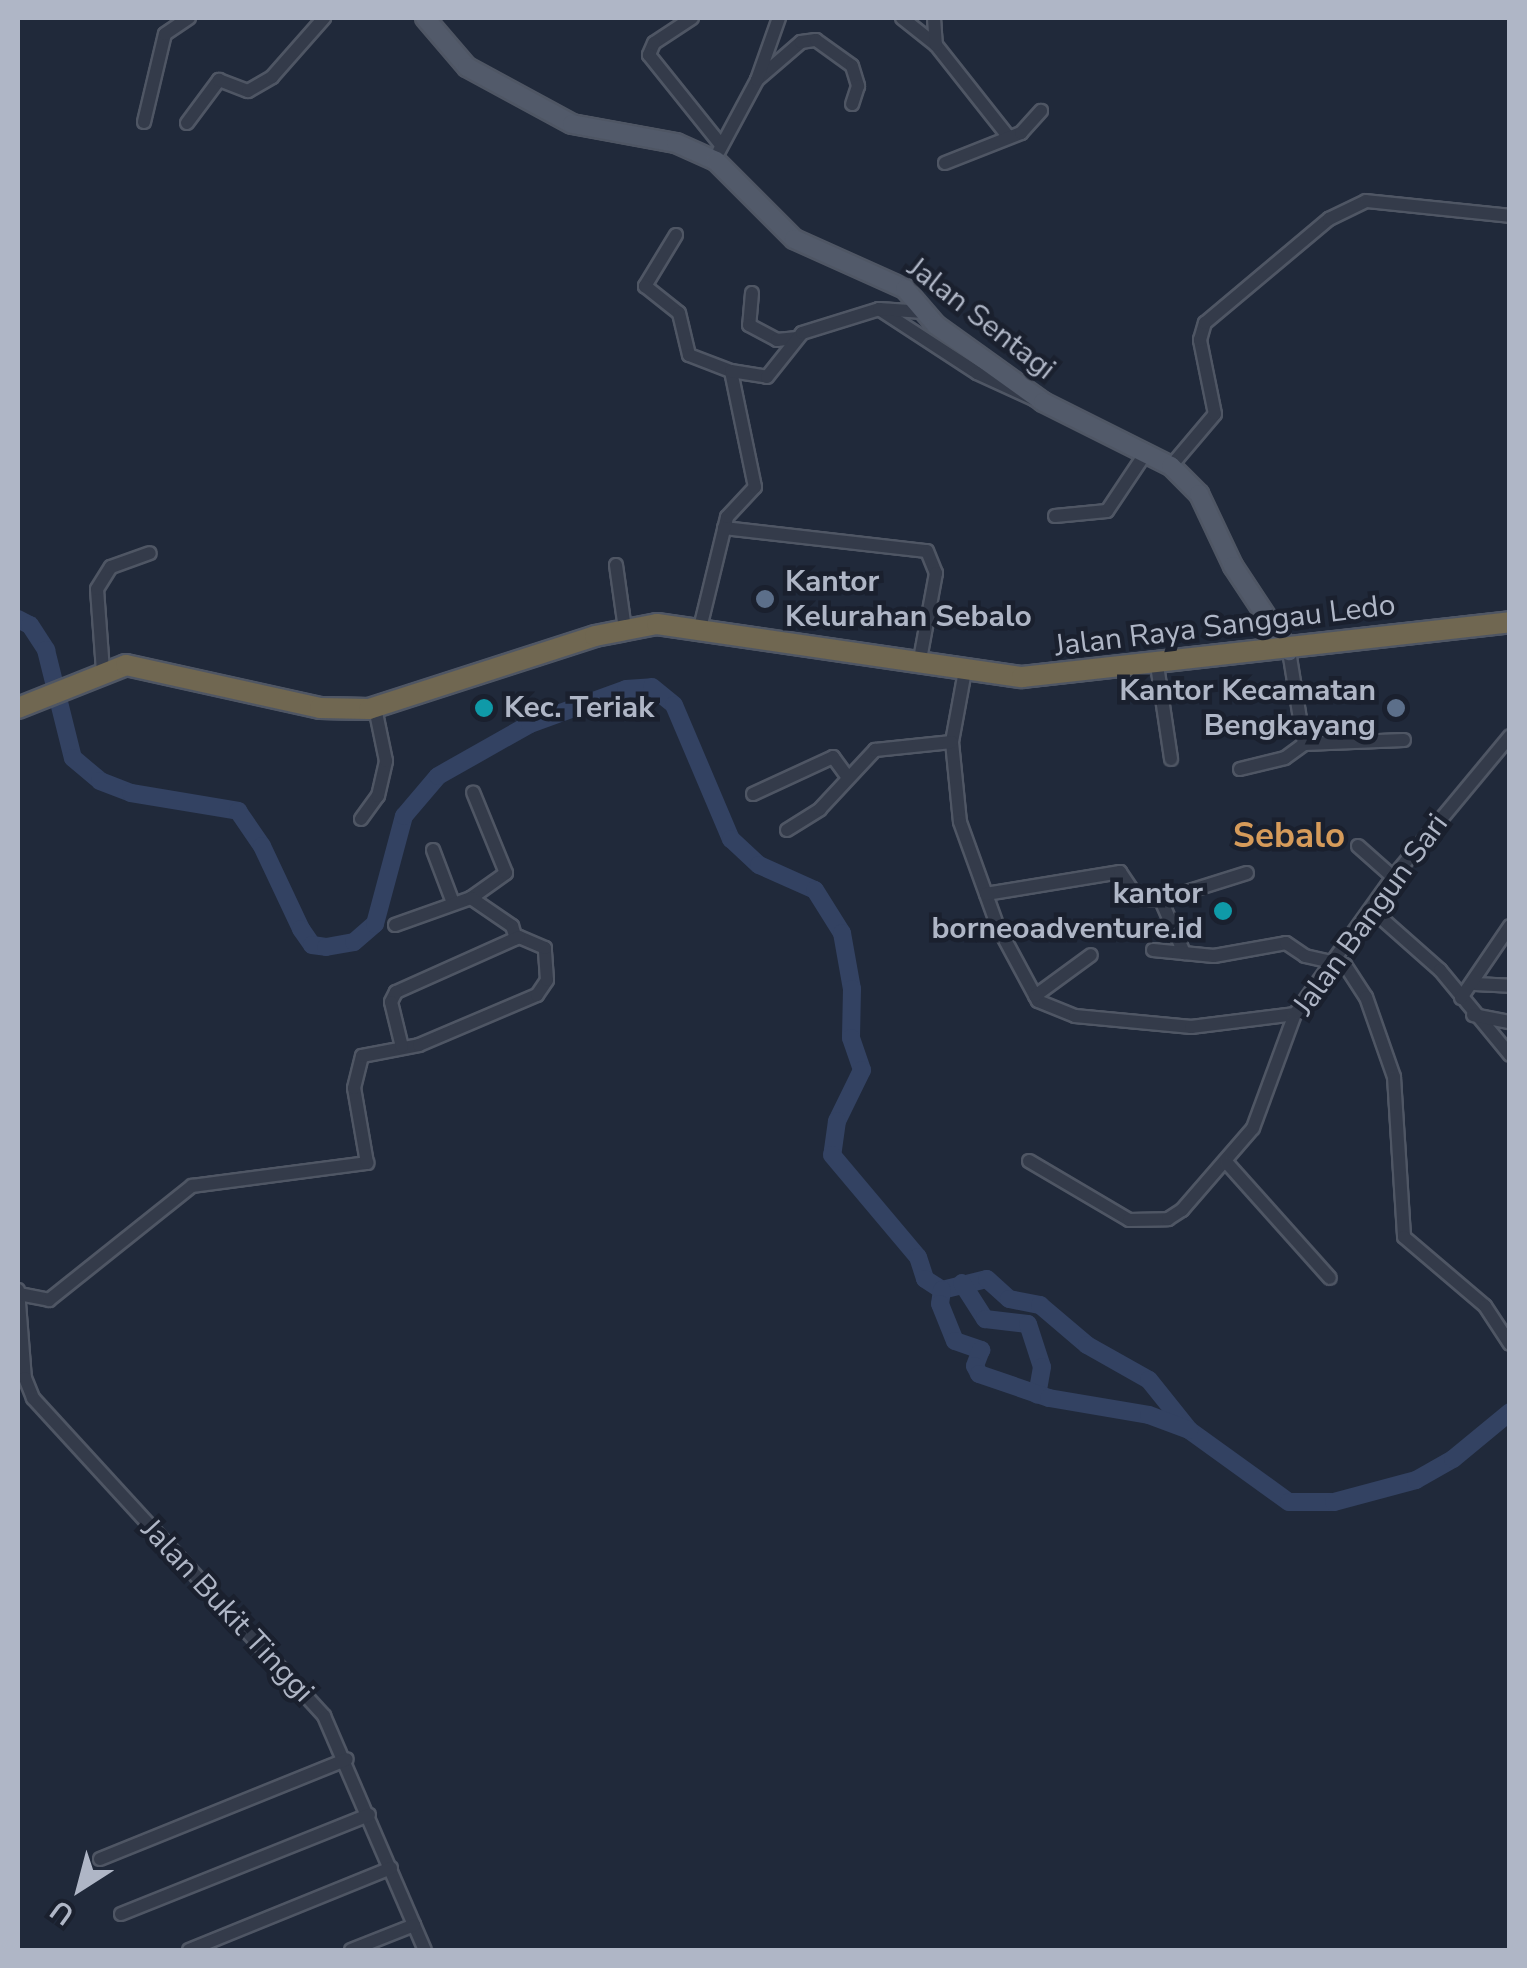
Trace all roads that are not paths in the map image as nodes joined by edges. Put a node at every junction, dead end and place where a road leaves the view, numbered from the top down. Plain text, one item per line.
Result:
1 (182, 18) edge
2 (324, 18) edge
3 (425, 18) edge
4 (692, 18) edge
5 (779, 18) edge
6 (902, 18) edge
7 (934, 18) edge
8 (936, 45) junction
9 (756, 80) junction
10 (852, 104) dead end
11 (1041, 111) dead end
12 (144, 122) dead end
13 (188, 123) dead end
14 (1007, 135) junction
15 (719, 153) junction
16 (946, 163) dead end
17 (1510, 216) edge
18 (676, 236) dead end
19 (752, 293) dead end
20 (879, 309) junction
21 (924, 312) junction
22 (796, 338) junction
23 (731, 371) junction
24 (1043, 402) junction
25 (1144, 454) junction
26 (1171, 466) junction
27 (1055, 516) dead end
28 (724, 528) junction
29 (150, 553) dead end
30 (616, 565) dead end
31 (1510, 622) edge
32 (700, 628) junction
33 (625, 629) junction
34 (1289, 651) junction
35 (919, 665) junction
36 (1156, 665) junction
37 (103, 671) junction
38 (966, 671) junction
39 (20, 707) edge
40 (375, 708) junction
41 (1404, 740) dead end
42 (952, 742) junction
43 (1304, 744) junction
44 (1507, 744) edge
45 (1171, 758) dead end
46 (1240, 769) dead end
47 (846, 776) junction
48 (473, 792) dead end
49 (753, 794) dead end
50 (361, 818) dead end
51 (786, 830) dead end
52 (1358, 846) dead end
53 (432, 850) dead end
54 (1248, 873) dead end
55 (1393, 877) junction
56 (986, 894) junction
57 (471, 898) junction
58 (452, 900) junction
59 (1161, 900) junction
60 (1370, 909) junction
61 (395, 925) dead end
62 (1510, 926) edge
63 (516, 938) junction
64 (1153, 950) dead end
65 (1184, 952) junction
66 (1092, 955) dead end
67 (1318, 956) junction
68 (1334, 959) junction
69 (1325, 976) junction
70 (1475, 984) junction
71 (1510, 986) edge
72 (1035, 996) junction
73 (1461, 998) junction
74 (1295, 1014) junction
75 (1472, 1015) junction
76 (1510, 1022) edge
77 (402, 1048) junction
78 (1510, 1054) edge
79 (1029, 1161) dead end
80 (1227, 1162) junction
81 (1330, 1278) dead end
82 (18, 1292) edge
83 (1510, 1344) edge
84 (347, 1759) junction
85 (369, 1814) junction
86 (100, 1859) dead end
87 (391, 1868) junction
88 (121, 1914) dead end
89 (414, 1925) junction
90 (189, 1950) edge
91 (351, 1950) edge
92 (425, 1950) edge

1 - 12 street
2 - 13 street
3 - 15 main road, Jalan Sentagi
4 - 15 street
5 - 9 street
6 - 8 street
7 - 8 street
8 - 14 street
9 - 10 street
9 - 15 street
11 - 14 street
14 - 16 street
15 - 21 main road, Jalan Sentagi
17 - 26 street
18 - 23 street
19 - 22 street
20 - 21 street
20 - 22 street
20 - 24 street
21 - 24 main road, Jalan Sentagi
22 - 23 street
23 - 28 street
24 - 25 main road, Jalan Sentagi
25 - 26 main road, Jalan Sentagi
25 - 27 street
26 - 34 main road, Jalan Sentagi
28 - 32 street
28 - 35 street
29 - 37 street
30 - 33 street
31 - 34 highway, Jalan Raya Sanggau Ledo
32 - 33 highway, Jalan Raya Sanggau Ledo
32 - 35 highway, Jalan Raya Sanggau Ledo
33 - 40 highway, Jalan Raya Sanggau Ledo
34 - 36 highway, Jalan Raya Sanggau Ledo
34 - 43 street
35 - 38 highway, Jalan Raya Sanggau Ledo
36 - 38 highway, Jalan Raya Sanggau Ledo
36 - 45 street
37 - 39 highway, Jalan Raya Sanggau Ledo
37 - 40 highway, Jalan Raya Sanggau Ledo
38 - 42 street
40 - 50 street
41 - 43 street
42 - 47 street
42 - 56 street
43 - 46 street
44 - 55 street, Jalan Bangun Sari
47 - 49 street
47 - 51 street
48 - 57 street
52 - 55 street
53 - 58 street
54 - 59 street
55 - 60 street, Jalan Bangun Sari
56 - 59 street
56 - 72 street
57 - 58 street
57 - 63 street
58 - 61 street
59 - 65 street
60 - 68 street, Jalan Bangun Sari
60 - 73 street
62 - 70 street
63 - 77 street
63 - 77 street
64 - 65 street
65 - 67 street
66 - 72 street
67 - 68 street
67 - 69 street
68 - 69 street, Jalan Bangun Sari
68 - 83 street
69 - 74 street, Jalan Bangun Sari
70 - 71 street
70 - 73 street
72 - 74 street
73 - 75 street
74 - 80 street, Jalan Bangun Sari
75 - 76 street
75 - 78 street
77 - 82 street
79 - 80 street, Jalan Bangun Sari
80 - 81 street
82 - 84 street, Jalan Bukit Tinggi
84 - 85 street, Jalan Bukit Tinggi
84 - 86 street
85 - 87 street, Jalan Bukit Tinggi
85 - 88 street
87 - 89 street, Jalan Bukit Tinggi
87 - 90 street
89 - 91 street
89 - 92 street, Jalan Bukit Tinggi

